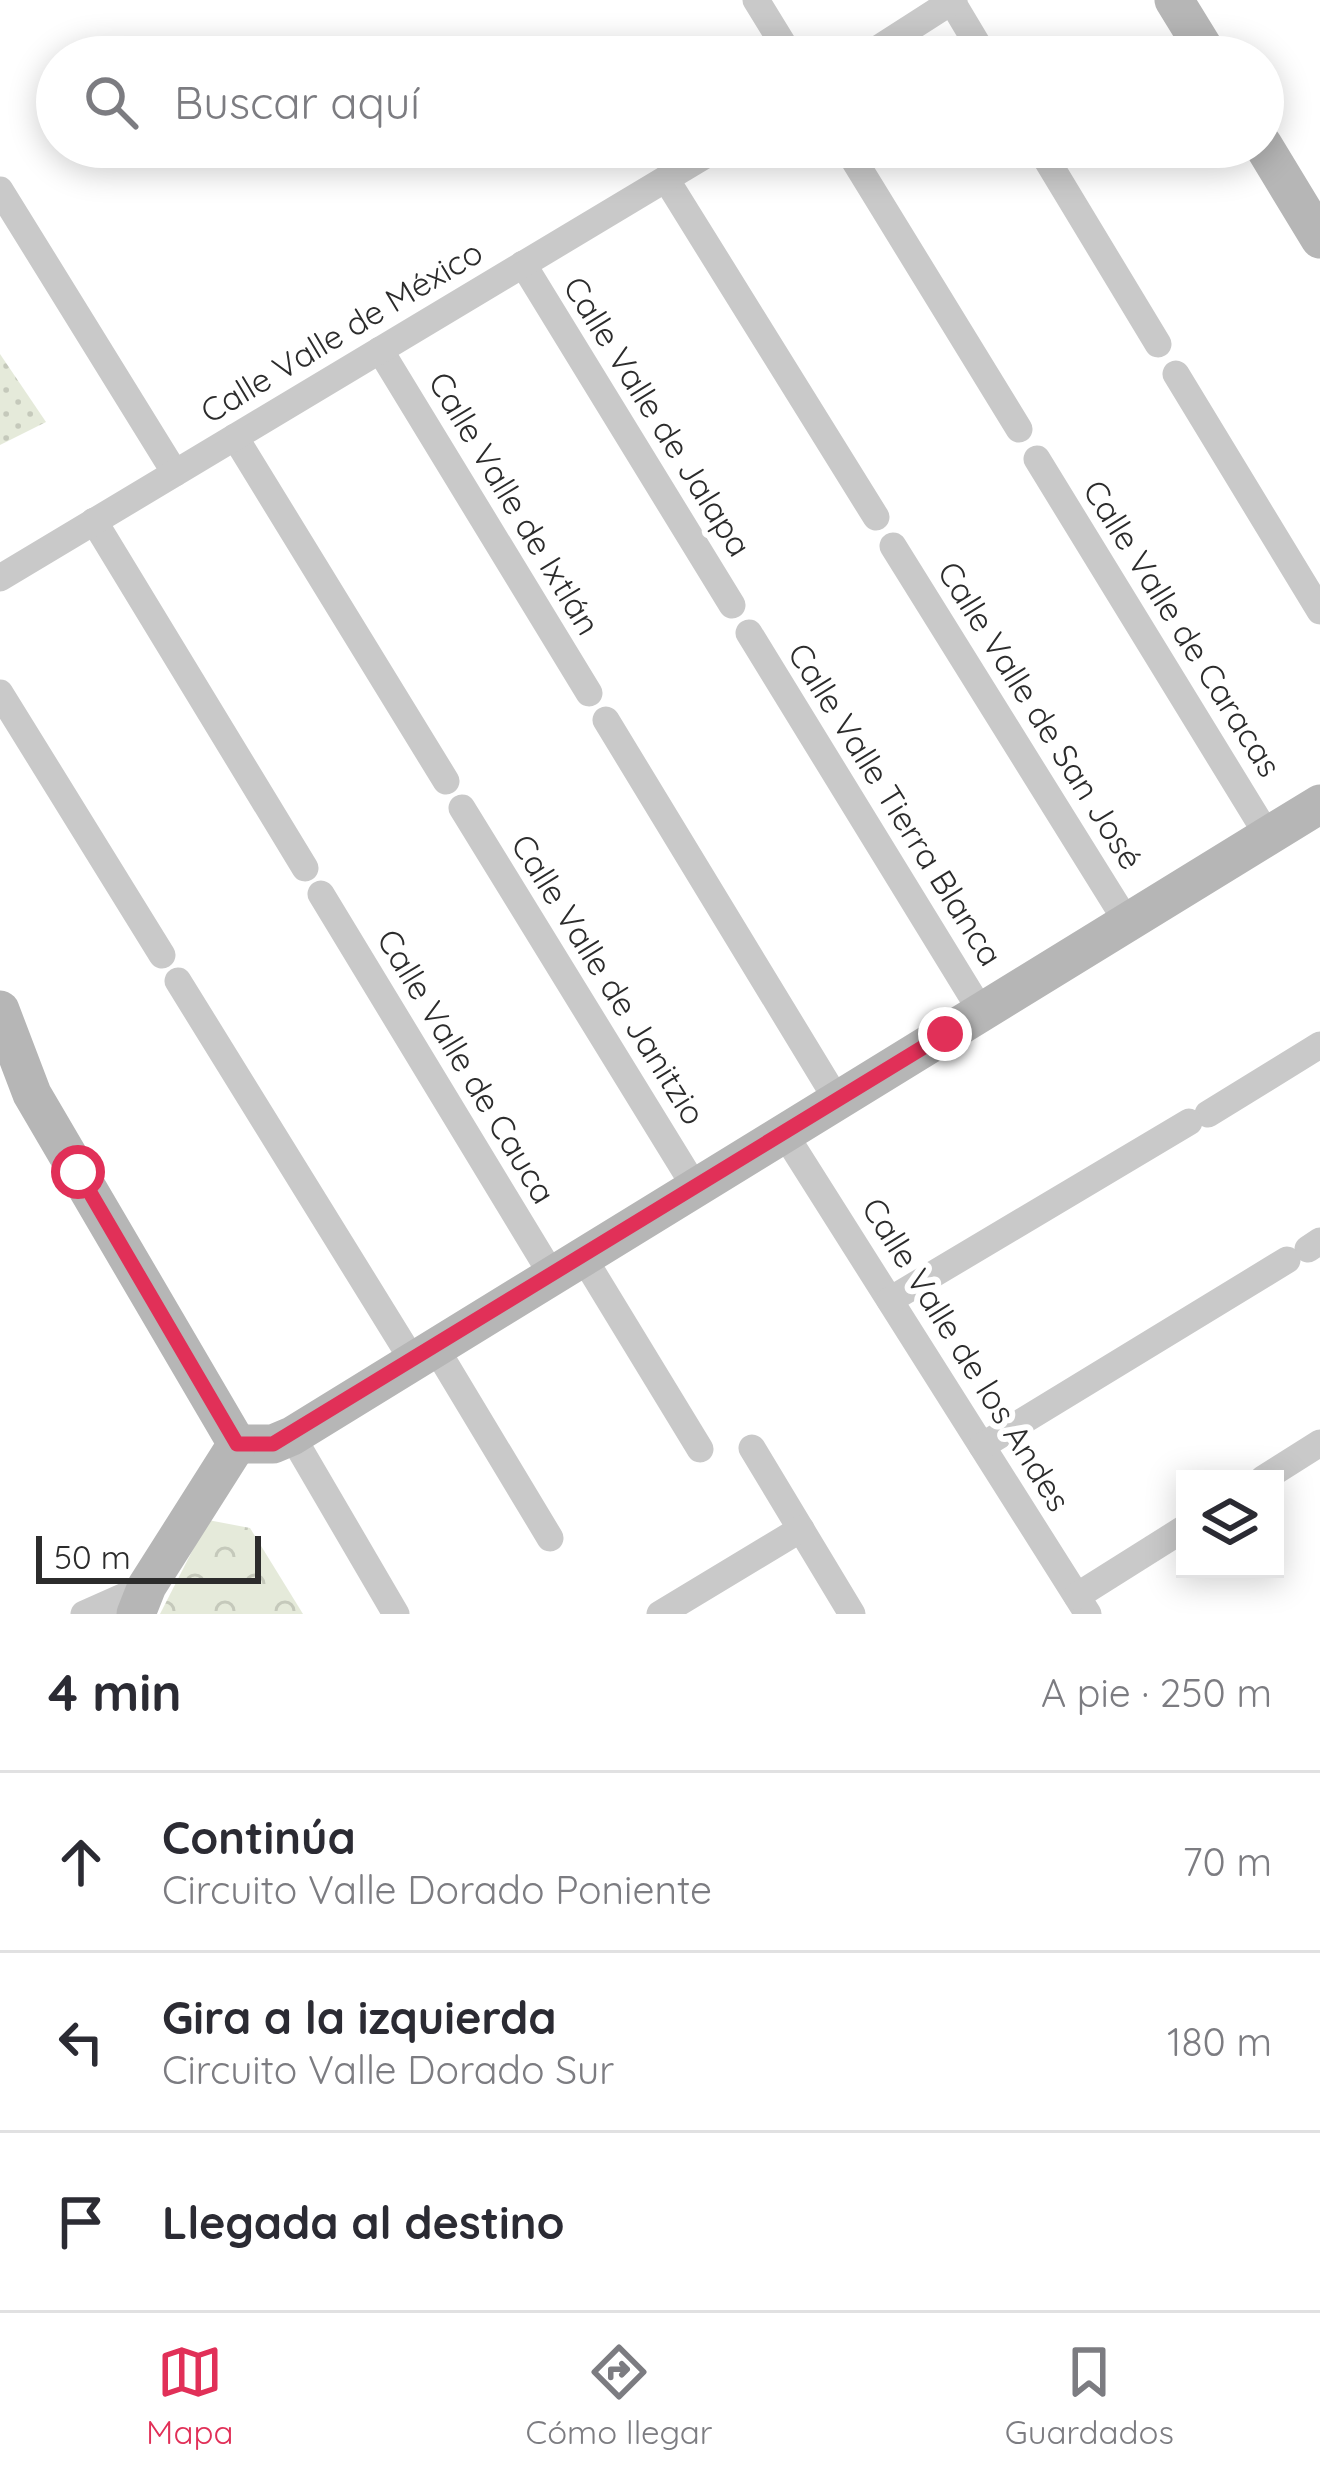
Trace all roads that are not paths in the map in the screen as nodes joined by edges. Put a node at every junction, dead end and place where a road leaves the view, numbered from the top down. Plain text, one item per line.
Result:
1 (756, 0) edge
2 (952, 0) edge
3 (1174, 0) edge
4 (778, 36) edge
5 (897, 36) edge
6 (973, 36) edge
7 (1196, 36) edge
8 (684, 168) edge
9 (859, 168) edge
10 (1052, 168) edge
11 (1276, 168) edge
12 (666, 179) junction
13 (0, 190) edge
14 (1320, 239) edge
15 (523, 264) junction
16 (1158, 344) dead end
17 (380, 350) junction
18 (1176, 374) dead end
19 (1019, 429) dead end
20 (235, 437) junction
21 (1037, 459) dead end
22 (175, 473) junction
23 (875, 517) dead end
24 (94, 521) junction
25 (893, 546) dead end
26 (0, 578) edge
27 (732, 605) dead end
28 (1320, 611) edge
29 (749, 633) dead end
30 (0, 693) edge
31 (589, 693) dead end
32 (606, 721) dead end
33 (446, 781) dead end
34 (1320, 804) edge
35 (462, 808) dead end
36 (1268, 836) junction
37 (305, 868) dead end
38 (321, 894) dead end
39 (1127, 922) junction
40 (162, 955) dead end
41 (178, 981) dead end
42 (0, 1010) edge
43 (981, 1011) junction
44 (1320, 1046) edge
45 (837, 1100) junction
46 (784, 1132) junction
47 (695, 1187) junction
48 (1305, 1250) edge
49 (567, 1266) junction
50 (890, 1300) junction
51 (424, 1354) junction
52 (292, 1436) junction
53 (1320, 1443) edge
54 (237, 1444) junction
55 (982, 1446) junction
56 (752, 1448) dead end
57 (700, 1449) dead end
58 (1277, 1470) edge
59 (801, 1529) junction
60 (1176, 1535) edge
61 (550, 1538) dead end
62 (141, 1600) edge
63 (1083, 1605) edge
64 (84, 1614) edge
65 (396, 1614) edge
66 (660, 1614) edge
67 (852, 1614) edge

1 - 4 street
2 - 5 street
2 - 6 street
3 - 7 street
8 - 12 street, Calle Valle de México
9 - 19 street
10 - 16 street
11 - 14 street
12 - 15 street, Calle Valle de México
12 - 23 street
13 - 22 street
15 - 17 street, Calle Valle de México
15 - 27 street, Calle Valle de Jalapa
17 - 20 street, Calle Valle de México
17 - 31 street, Calle Valle de Ixtlán
18 - 28 street
20 - 22 street, Calle Valle de México
20 - 33 street
21 - 36 street, Calle Valle de Caracas
22 - 24 street, Calle Valle de México
24 - 26 street, Calle Valle de México
24 - 37 street
25 - 39 street, Calle Valle de San José
29 - 43 street, Calle Valle Tierra Blanca
30 - 40 street
32 - 45 street
34 - 36 street
35 - 47 street, Calle Valle de Janitzio
36 - 39 street
38 - 49 street, Calle Valle de Cauca
39 - 43 street
41 - 51 street
42 - 54 street
43 - 45 street
44 - 50 street
45 - 46 street
46 - 47 street
46 - 50 street, Calle Valle de los Andes
47 - 49 street
48 - 55 street
49 - 51 street
49 - 57 street, Calle Valle de Cauca
50 - 55 street, Calle Valle de los Andes
51 - 52 street
51 - 61 street
52 - 54 street
52 - 65 street
53 - 58 street
54 - 62 street
55 - 63 street, Calle Valle de los Andes
56 - 59 street
59 - 66 street
59 - 67 street
60 - 63 street
62 - 64 street

